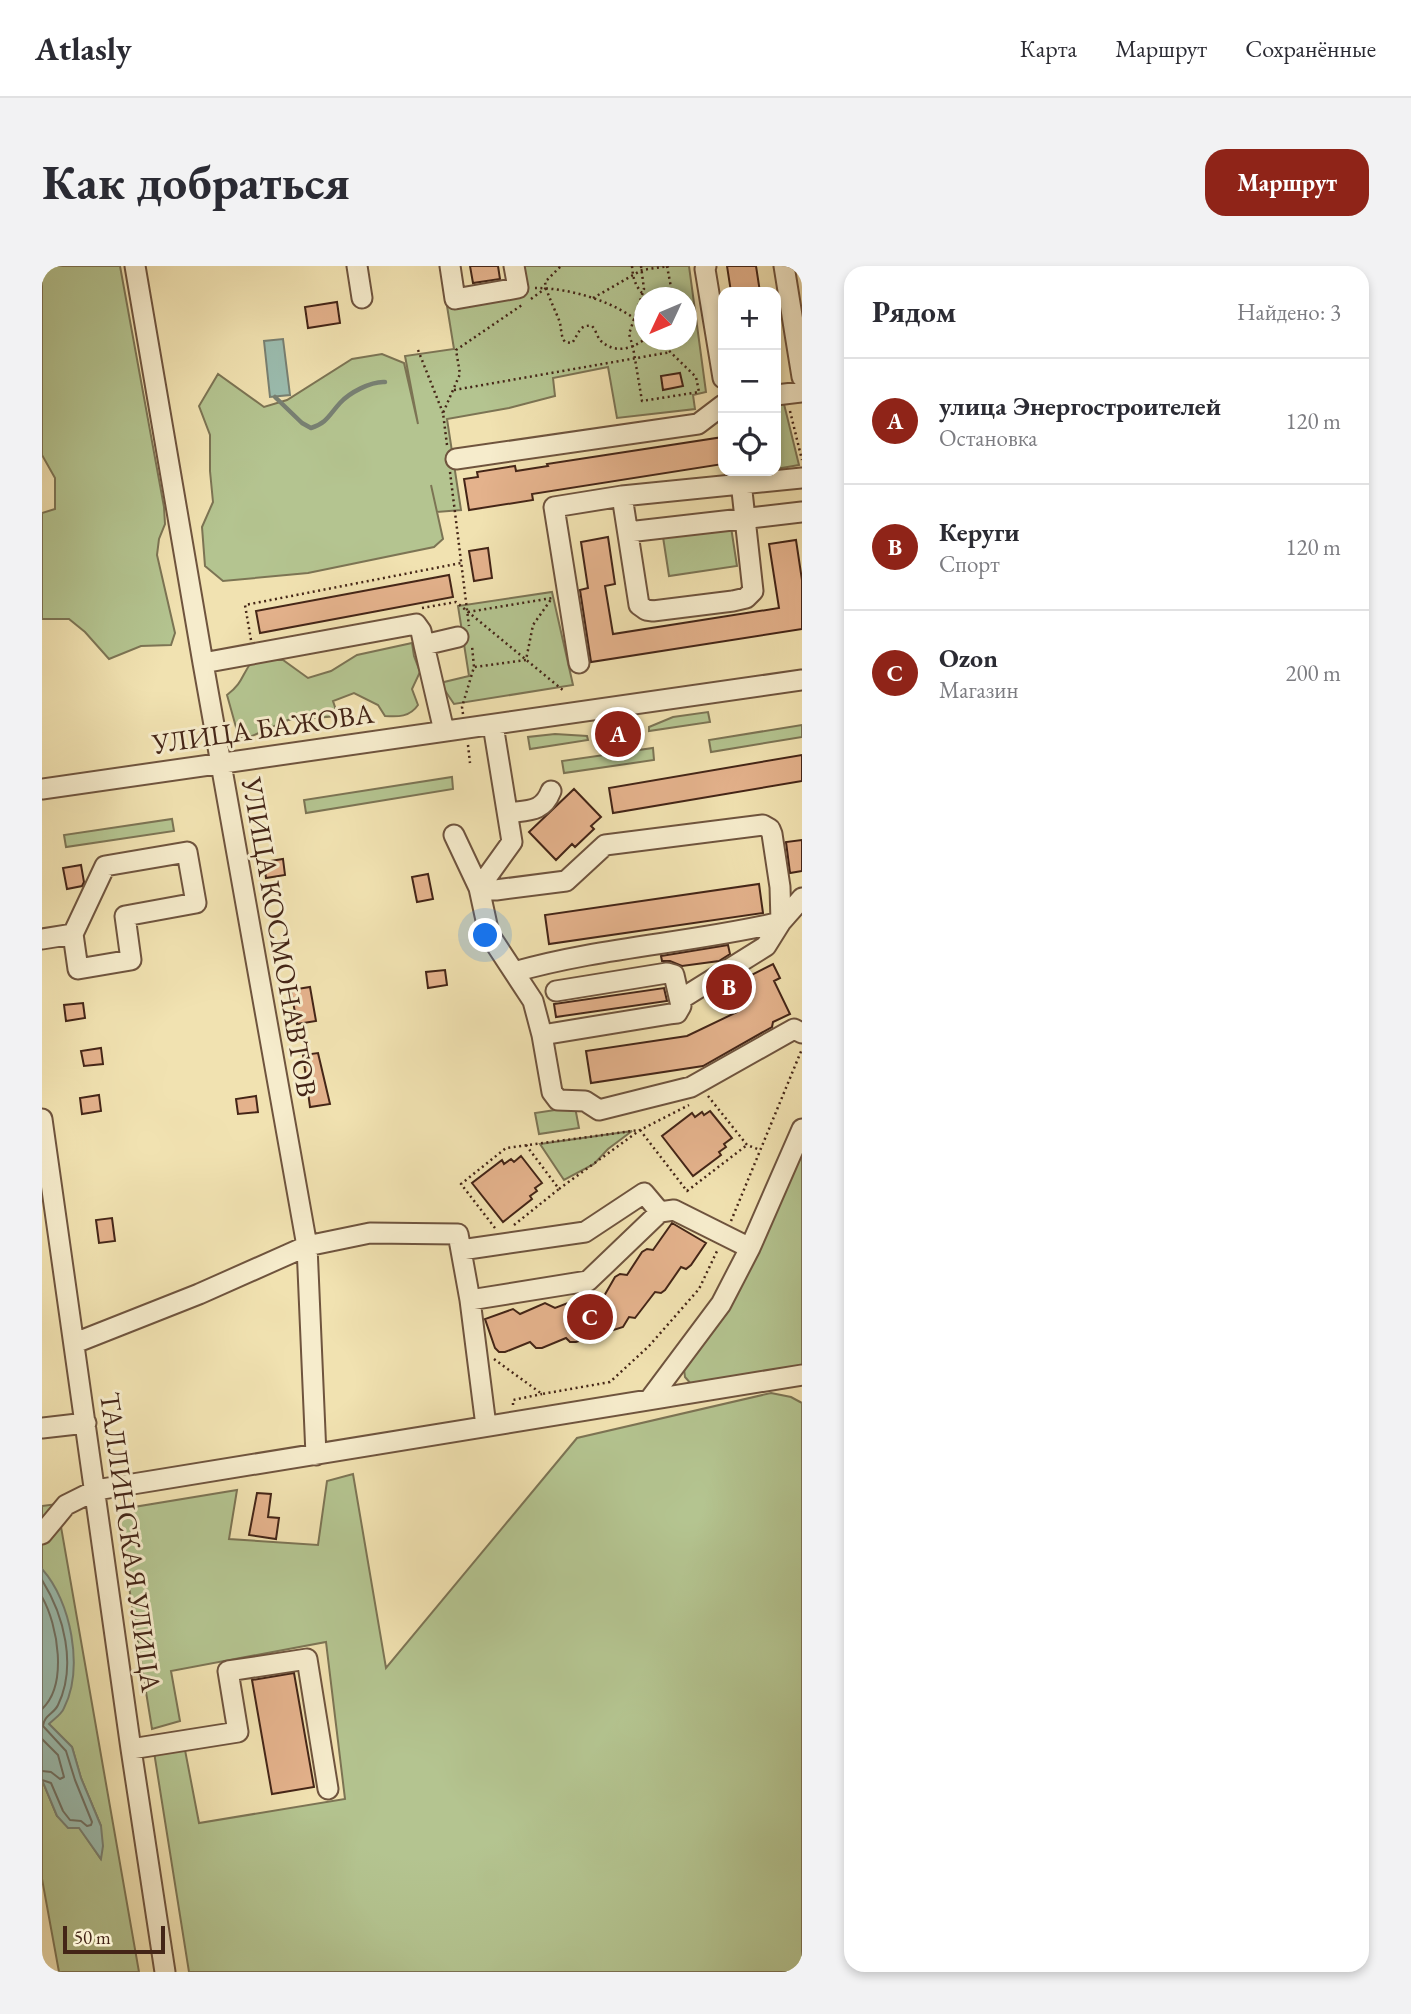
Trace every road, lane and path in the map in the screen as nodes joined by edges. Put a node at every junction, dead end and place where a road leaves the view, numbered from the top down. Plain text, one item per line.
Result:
1 (135, 266) edge
2 (357, 266) edge
3 (450, 266) edge
4 (514, 266) edge
5 (561, 266) edge
6 (632, 266) edge
7 (668, 266) edge
8 (706, 266) edge
9 (783, 266) edge
10 (643, 267) edge
11 (633, 275) junction
12 (637, 287) edge
13 (644, 287) edge
14 (671, 287) edge
15 (546, 288) junction
16 (518, 289) junction
17 (362, 298) dead end
18 (593, 298) junction
19 (634, 317) joint
20 (633, 347) junction
21 (418, 350) dead end
22 (718, 350) edge
23 (671, 352) joint
24 (635, 359) junction
25 (802, 377) edge
26 (453, 390) junction
27 (788, 394) edge
28 (718, 409) edge
29 (443, 413) junction
30 (451, 460) junction
31 (802, 460) edge
32 (802, 478) edge
33 (741, 482) junction
34 (622, 496) junction
35 (802, 512) edge
36 (745, 518) junction
37 (628, 532) junction
38 (468, 612) junction
39 (466, 634) junction
40 (424, 645) junction
41 (203, 663) junction
42 (579, 663) dead end
43 (474, 667) junction
44 (802, 680) edge
45 (493, 724) junction
46 (465, 728) junction
47 (444, 731) junction
48 (220, 762) junction
49 (470, 763) dead end
50 (42, 789) edge
51 (551, 791) dead end
52 (508, 813) junction
53 (454, 835) dead end
54 (479, 888) junction
55 (802, 898) edge
56 (781, 922) junction
57 (73, 934) junction
58 (42, 939) edge
59 (514, 972) junction
60 (556, 991) dead end
61 (681, 999) junction
62 (540, 1028) junction
63 (802, 1033) edge
64 (802, 1049) edge
65 (708, 1096) dead end
66 (697, 1101) dead end
67 (42, 1119) edge
68 (802, 1129) edge
69 (640, 1130) junction
70 (526, 1145) junction
71 (747, 1145) junction
72 (760, 1150) junction
73 (559, 1189) junction
74 (660, 1212) junction
75 (511, 1227) dead end
76 (504, 1229) dead end
77 (725, 1235) junction
78 (307, 1245) junction
79 (750, 1248) junction
80 (461, 1250) junction
81 (470, 1300) junction
82 (75, 1343) junction
83 (485, 1353) dead end
84 (677, 1363) junction
85 (802, 1375) edge
86 (698, 1391) junction
87 (650, 1399) junction
88 (86, 1423) junction
89 (486, 1426) junction
90 (42, 1428) edge
91 (316, 1455) junction
92 (96, 1490) junction
93 (42, 1534) edge
94 (131, 1749) junction
95 (328, 1789) dead end
96 (165, 1972) edge

1 - 41 street, УЛИЦА КОСМОНАВТОВ
2 - 17 street
3 - 16 street
4 - 16 street
5 - 15 path
6 - 11 path
7 - 10 path
7 - 14 path
8 - 22 street
9 - 25 street
10 - 11 path
10 - 13 path
11 - 12 path
11 - 18 path
15 - 16 path
15 - 18 path
15 - 20 path
15 - 26 path
18 - 19 path
19 - 20 path
20 - 24 path
21 - 29 path
23 - 24 path
23 - 24 path
24 - 26 path
26 - 29 path
27 - 31 path
28 - 30 street
29 - 30 path
30 - 38 path
32 - 33 street
33 - 34 street
33 - 36 street
34 - 37 street
34 - 42 street
35 - 36 street
36 - 37 street
36 - 37 street
38 - 39 path
38 - 43 path
39 - 40 street
39 - 43 path
40 - 41 street
40 - 47 street
41 - 48 street, УЛИЦА КОСМОНАВТОВ
43 - 46 path
44 - 45 street, УЛИЦА БАЖОВА
45 - 46 street, УЛИЦА БАЖОВА
45 - 52 street
46 - 47 street, УЛИЦА БАЖОВА
46 - 49 path
47 - 48 street, УЛИЦА БАЖОВА
48 - 50 street, УЛИЦА БАЖОВА
48 - 78 street, УЛИЦА КОСМОНАВТОВ
51 - 52 street
52 - 54 street
53 - 54 street
54 - 56 street
54 - 59 street
55 - 56 street
56 - 59 street
56 - 61 street
57 - 57 street
57 - 58 street
59 - 62 street
60 - 61 street
61 - 62 street
62 - 63 street
64 - 72 path
65 - 71 path
66 - 69 path
67 - 82 street, ТАЛЛИНСКАЯ УЛИЦА
68 - 79 street
69 - 70 path
69 - 71 path
69 - 73 path
70 - 73 path
70 - 76 path
71 - 72 path
72 - 77 path
73 - 75 path
74 - 77 street
74 - 80 street
74 - 81 street
77 - 79 street
77 - 83 path
78 - 80 street
78 - 82 street
78 - 91 street, УЛИЦА КОСМОНАВТОВ
79 - 84 street
80 - 81 street
81 - 89 street
82 - 88 street, ТАЛЛИНСКАЯ УЛИЦА
84 - 86 street
84 - 87 street
85 - 86 street
86 - 87 street
87 - 89 street
88 - 90 street
88 - 92 street, ТАЛЛИНСКАЯ УЛИЦА
89 - 91 street
91 - 92 street
92 - 93 street
92 - 94 street, ТАЛЛИНСКАЯ УЛИЦА
94 - 95 street
94 - 96 street, ТАЛЛИНСКАЯ УЛИЦА

